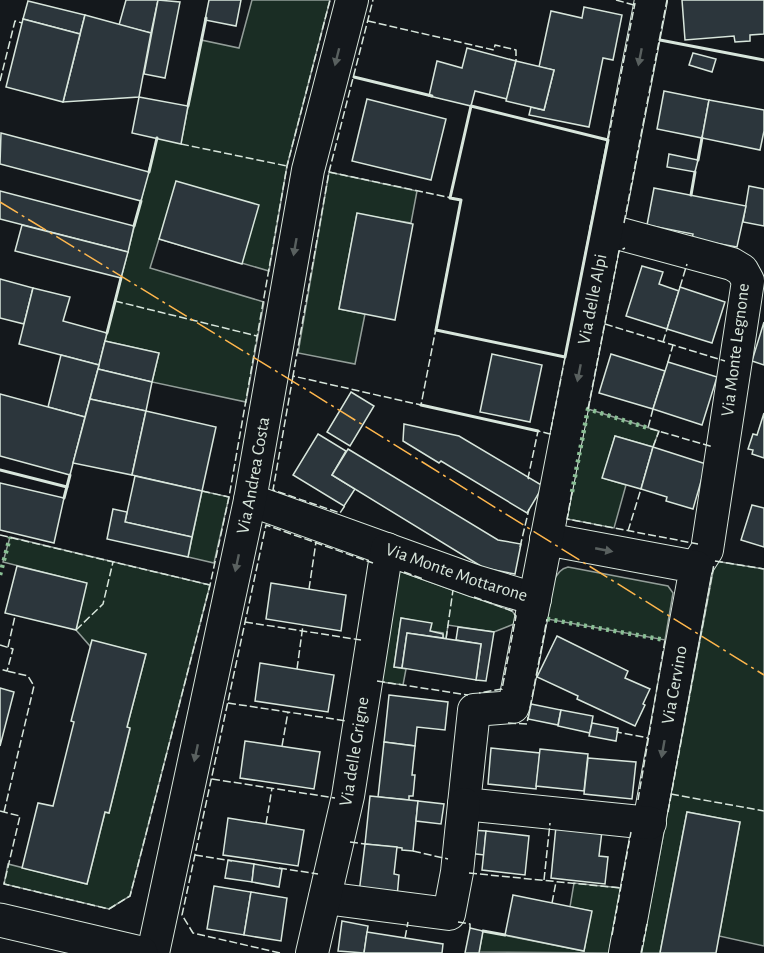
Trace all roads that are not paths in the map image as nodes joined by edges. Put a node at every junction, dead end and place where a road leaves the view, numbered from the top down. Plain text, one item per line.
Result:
1 (352, 0) edge
2 (651, 0) edge
3 (606, 230) junction
4 (250, 500) junction
5 (546, 539) junction
6 (387, 549) junction
7 (696, 567) junction
8 (535, 599) junction
9 (464, 804) junction
10 (650, 823) junction
11 (325, 898) junction
12 (0, 920) edge
13 (141, 953) edge
14 (153, 953) edge
15 (312, 953) edge
16 (625, 953) edge

1 -> 4 street, Via Andrea Costa
2 -> 3 street, Via delle Alpi
3 -> 5 street, Via delle Alpi
3 - 7 street, Via Monte Legnone
4 - 6 street, Via Monte Mottarone
4 -> 14 street, Via Andrea Costa
5 -> 7 street
5 - 8 street, Via delle Alpi
6 - 8 street, Via Monte Mottarone
6 - 11 street, Via delle Grigne
7 -> 10 street, Via Cervino
8 - 9 street, Via Monte Mottarone
9 - 10 street
9 - 11 street, Via Monte Mottarone
10 - 16 street, Via Cervino
11 - 15 street, Via delle Grigne
12 - 13 street

